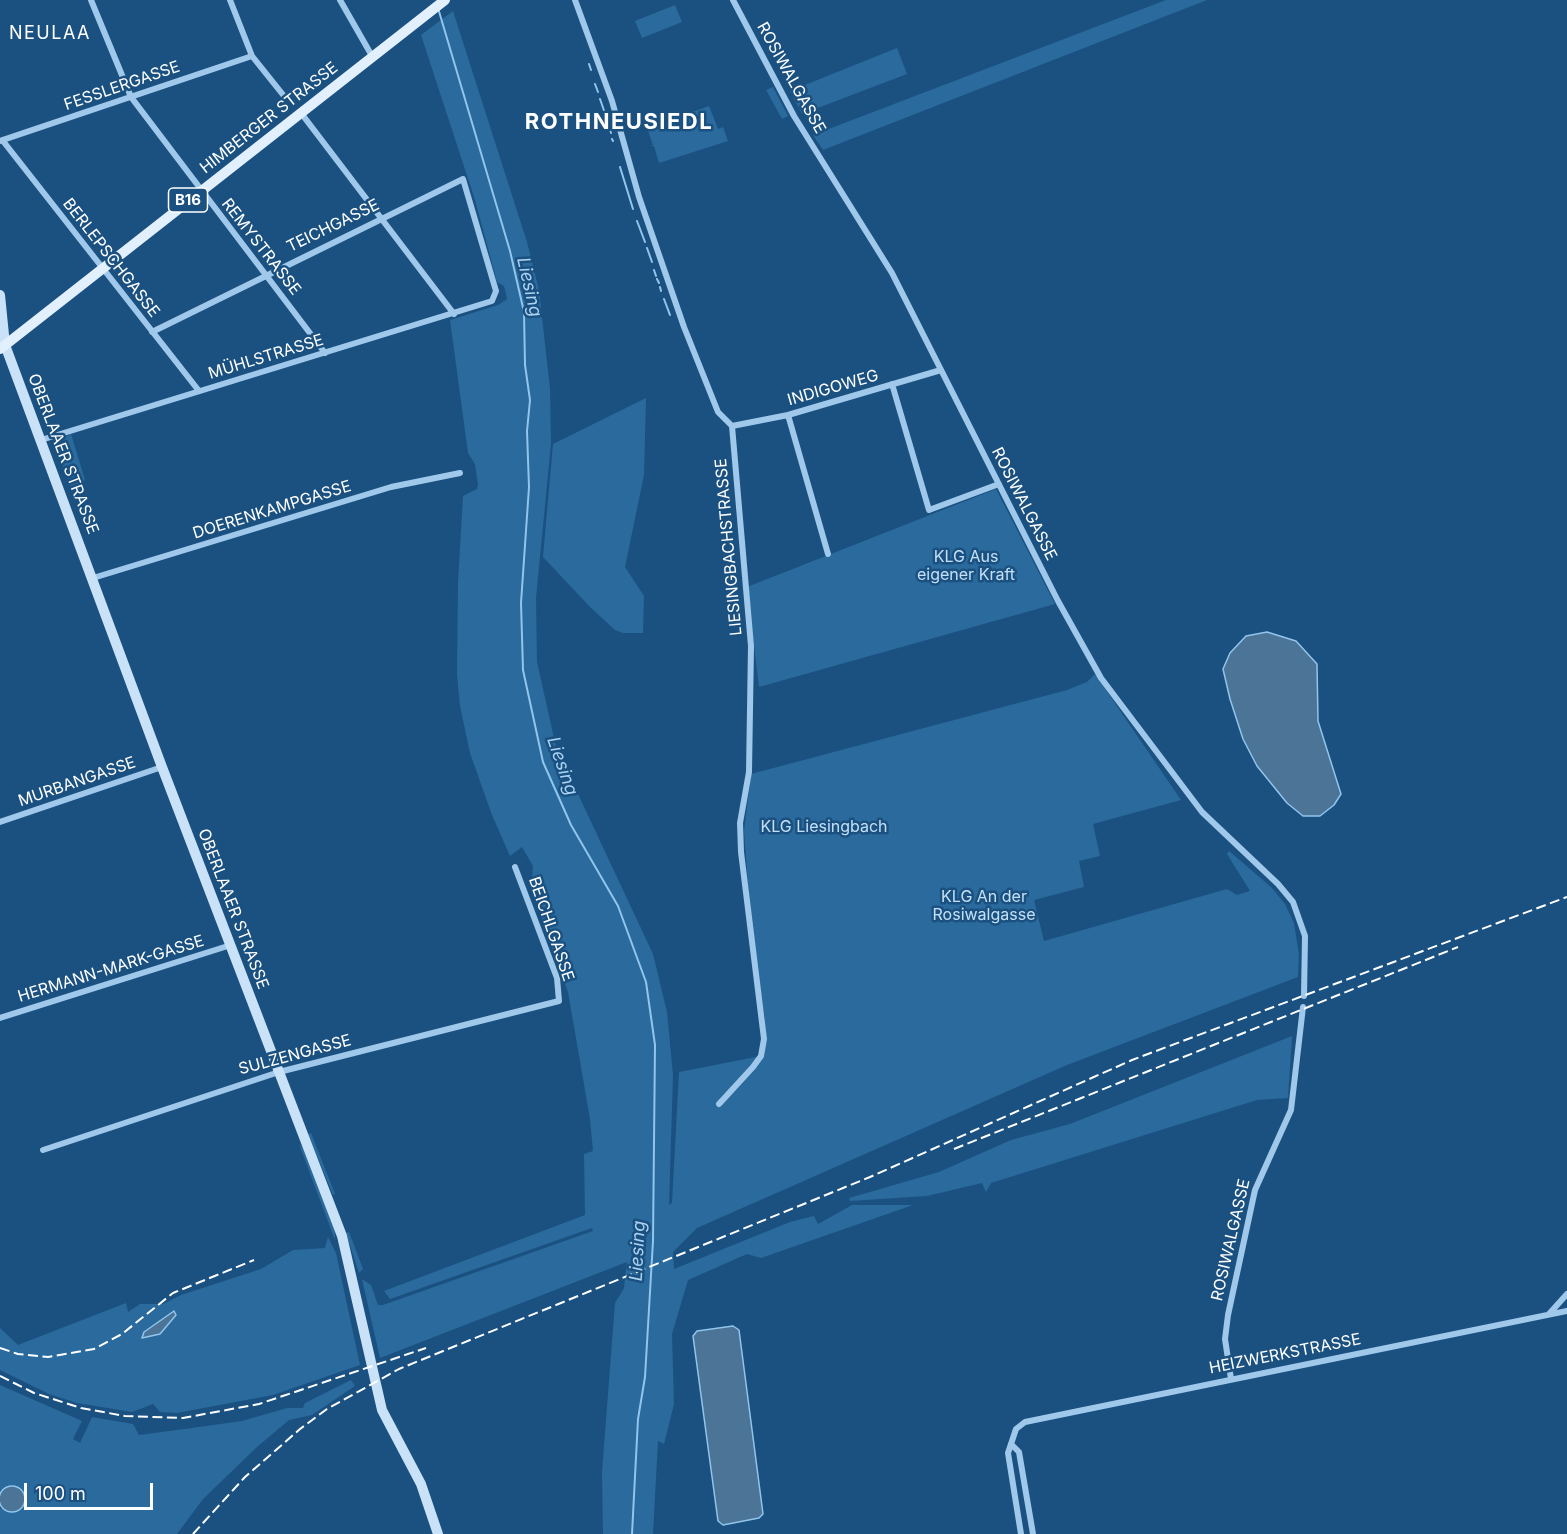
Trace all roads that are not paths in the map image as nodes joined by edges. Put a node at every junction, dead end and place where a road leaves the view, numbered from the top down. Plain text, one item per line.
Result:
1 (91, 0) edge
2 (230, 0) edge
3 (340, 0) edge
4 (445, 0) edge
5 (575, 0) edge
6 (733, 0) edge
7 (252, 56) junction
8 (372, 56) junction
9 (284, 96) dead end
10 (131, 97) junction
11 (301, 113) junction
12 (1, 141) edge
13 (201, 190) junction
14 (381, 218) junction
15 (102, 268) junction
16 (266, 274) junction
17 (0, 295) edge
18 (496, 296) joint
19 (454, 314) junction
20 (152, 332) junction
21 (3, 347) edge
22 (325, 353) junction
23 (941, 370) junction
24 (892, 384) junction
25 (200, 391) junction
26 (788, 415) junction
27 (732, 426) junction
28 (41, 440) junction
29 (460, 473) dead end
30 (999, 483) junction
31 (828, 554) dead end
32 (93, 578) junction
33 (162, 767) junction
34 (0, 822) edge
35 (515, 867) dead end
36 (231, 945) junction
37 (1304, 996) dead end
38 (559, 1001) joint
39 (1303, 1007) dead end
40 (0, 1018) edge
41 (279, 1071) junction
42 (719, 1104) dead end
43 (43, 1150) dead end
44 (1567, 1294) edge
45 (1567, 1311) edge
46 (1550, 1314) junction
47 (1231, 1379) junction
48 (1011, 1444) junction
49 (438, 1534) edge
50 (1022, 1534) edge
51 (1033, 1534) edge

1 - 10 street, REMYSTRASSE
2 - 7 street
3 - 8 street
4 - 8 main road, HIMBERGER STRASSE / B16
5 - 27 street
6 - 23 street, ROSIWALGASSE
7 - 9 street
7 - 10 street, FESSLERGASSE
8 - 11 main road, HIMBERGER STRASSE / B16
10 - 12 street, FESSLERGASSE
10 - 13 street, REMYSTRASSE
11 - 13 main road, HIMBERGER STRASSE / B16
11 - 14 street
12 - 15 street, BERLEPSCHGASSE
13 - 15 main road, HIMBERGER STRASSE / B16
13 - 16 street, REMYSTRASSE
14 - 16 street, TEICHGASSE
14 - 18 street, TEICHGASSE
14 - 19 street
15 - 20 street, BERLEPSCHGASSE
15 - 21 main road, HIMBERGER STRASSE / B16
16 - 20 street, TEICHGASSE
16 - 22 street, REMYSTRASSE
17 - 21 main road, OBERLAAER STRASSE
18 - 19 street, MÜHLSTRASSE
19 - 22 street, MÜHLSTRASSE
20 - 25 street, BERLEPSCHGASSE
21 - 28 main road, OBERLAAER STRASSE
22 - 25 street, MÜHLSTRASSE
23 - 24 street, INDIGOWEG
23 - 30 street, ROSIWALGASSE
24 - 26 street, INDIGOWEG
24 - 30 street
25 - 28 street, MÜHLSTRASSE
26 - 27 street, INDIGOWEG
26 - 31 street
27 - 42 street, LIESINGBACHSTRASSE
28 - 32 main road, OBERLAAER STRASSE
29 - 32 street, DOERENKAMPGASSE
30 - 37 street, ROSIWALGASSE
32 - 33 main road, OBERLAAER STRASSE
33 - 34 street, MURBANGASSE
33 - 36 main road, OBERLAAER STRASSE
35 - 38 street, BEICHLGASSE
36 - 40 street, HERMANN-MARK-GASSE
36 - 41 main road, OBERLAAER STRASSE
38 - 41 street, SULZENGASSE
39 - 47 street, ROSIWALGASSE
41 - 43 street, SULZENGASSE
41 - 49 main road, OBERLAAER STRASSE
44 - 46 street
45 - 46 street, HEIZWERKSTRASSE
46 - 47 street, HEIZWERKSTRASSE
47 - 48 street, HEIZWERKSTRASSE
48 - 50 street
48 - 51 street

